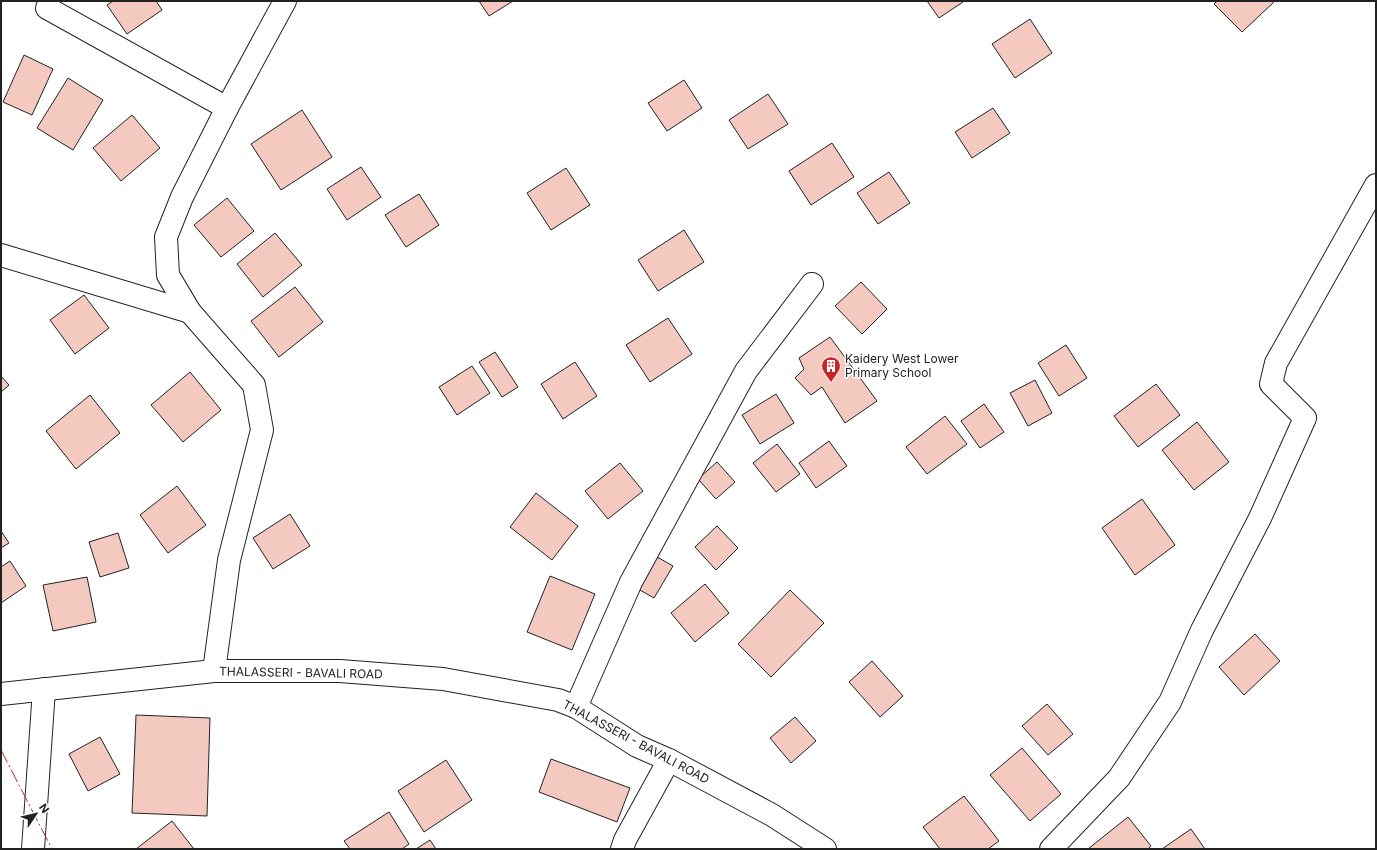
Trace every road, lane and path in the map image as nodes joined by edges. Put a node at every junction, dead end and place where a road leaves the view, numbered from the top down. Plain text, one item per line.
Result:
1 (285, 1) edge
2 (47, 8) dead end
3 (227, 108) junction
4 (1376, 185) edge
5 (1, 255) edge
6 (812, 284) dead end
7 (190, 312) junction
8 (214, 671) junction
9 (44, 689) junction
10 (1, 694) edge
11 (576, 707) junction
12 (669, 760) junction
13 (33, 849) edge
14 (622, 849) edge
15 (825, 849) edge
16 (1051, 849) edge

1 - 3 street
2 - 3 street
3 - 7 street
4 - 16 street
5 - 7 street
6 - 11 street
7 - 8 street
8 - 9 street, THALASSERI - BAVALI ROAD
8 - 11 street, THALASSERI - BAVALI ROAD
9 - 10 street, THALASSERI - BAVALI ROAD
9 - 13 street
11 - 12 street, THALASSERI - BAVALI ROAD
12 - 14 street
12 - 15 street, THALASSERI - BAVALI ROAD

